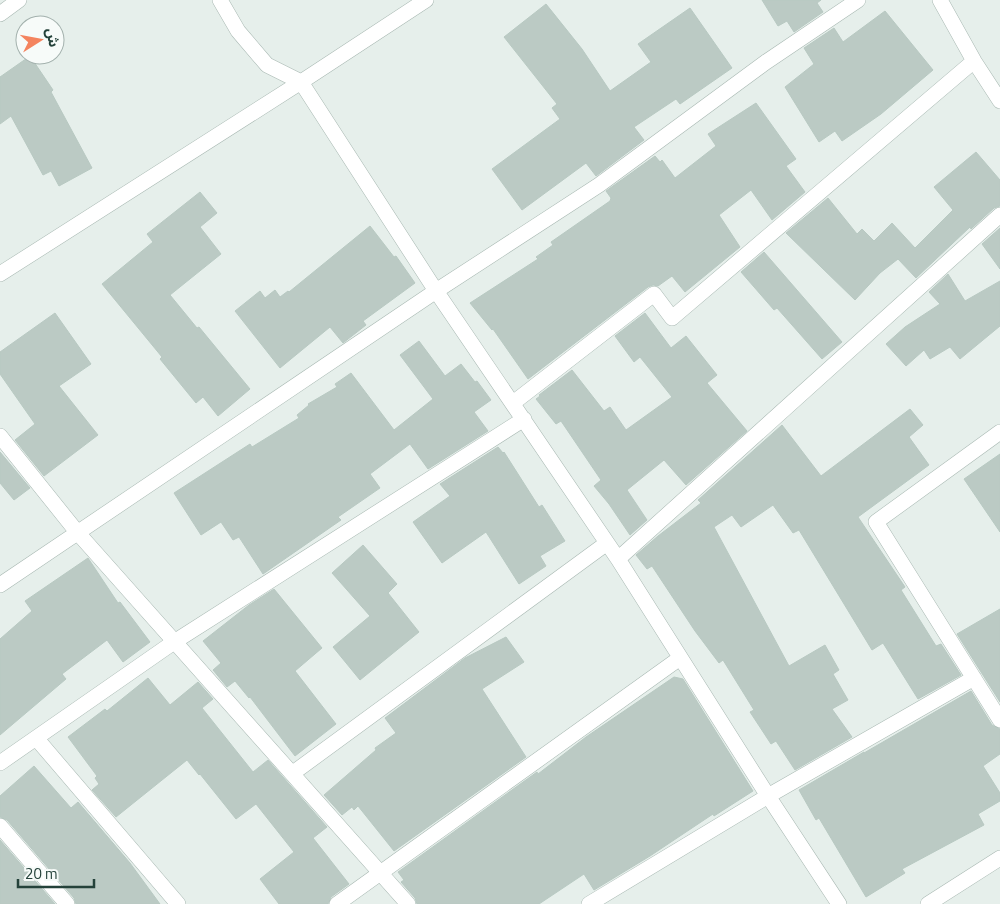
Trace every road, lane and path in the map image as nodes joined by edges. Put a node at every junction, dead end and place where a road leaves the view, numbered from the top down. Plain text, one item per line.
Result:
1 (19, 0) edge
2 (220, 0) edge
3 (426, 0) edge
4 (858, 0) edge
5 (940, 0) edge
6 (0, 14) edge
7 (974, 61) junction
8 (301, 82) junction
9 (1000, 101) edge
10 (1000, 215) edge
11 (0, 274) edge
12 (436, 291) junction
13 (513, 403) junction
14 (524, 419) junction
15 (1000, 432) edge
16 (0, 436) edge
17 (77, 532) junction
18 (607, 543) junction
19 (618, 559) junction
20 (0, 585) edge
21 (174, 642) junction
22 (680, 658) junction
23 (974, 678) junction
24 (1000, 720) edge
25 (36, 738) junction
26 (0, 763) edge
27 (293, 773) junction
28 (768, 796) junction
29 (0, 826) edge
30 (1000, 858) edge
31 (380, 871) junction
32 (67, 904) edge
33 (178, 904) edge
34 (336, 904) edge
35 (408, 904) edge
36 (589, 904) edge
37 (840, 904) edge
38 (928, 904) edge

1 - 6 street
2 - 8 street
3 - 8 street
4 - 12 street
5 - 7 street
7 - 9 street
7 - 13 street
8 - 11 street
8 - 12 street
10 - 19 street
12 - 13 street
12 - 17 street
13 - 14 street
14 - 18 street
14 - 21 street
15 - 23 street
16 - 17 street
17 - 20 street
17 - 21 street
18 - 19 street
18 - 27 street
19 - 22 street
21 - 25 street
21 - 27 street
22 - 28 street
22 - 31 street
23 - 24 street
23 - 28 street
25 - 26 street
25 - 33 street
27 - 31 street
28 - 36 street
28 - 37 street
29 - 32 street
30 - 38 street
31 - 34 street
31 - 35 street

